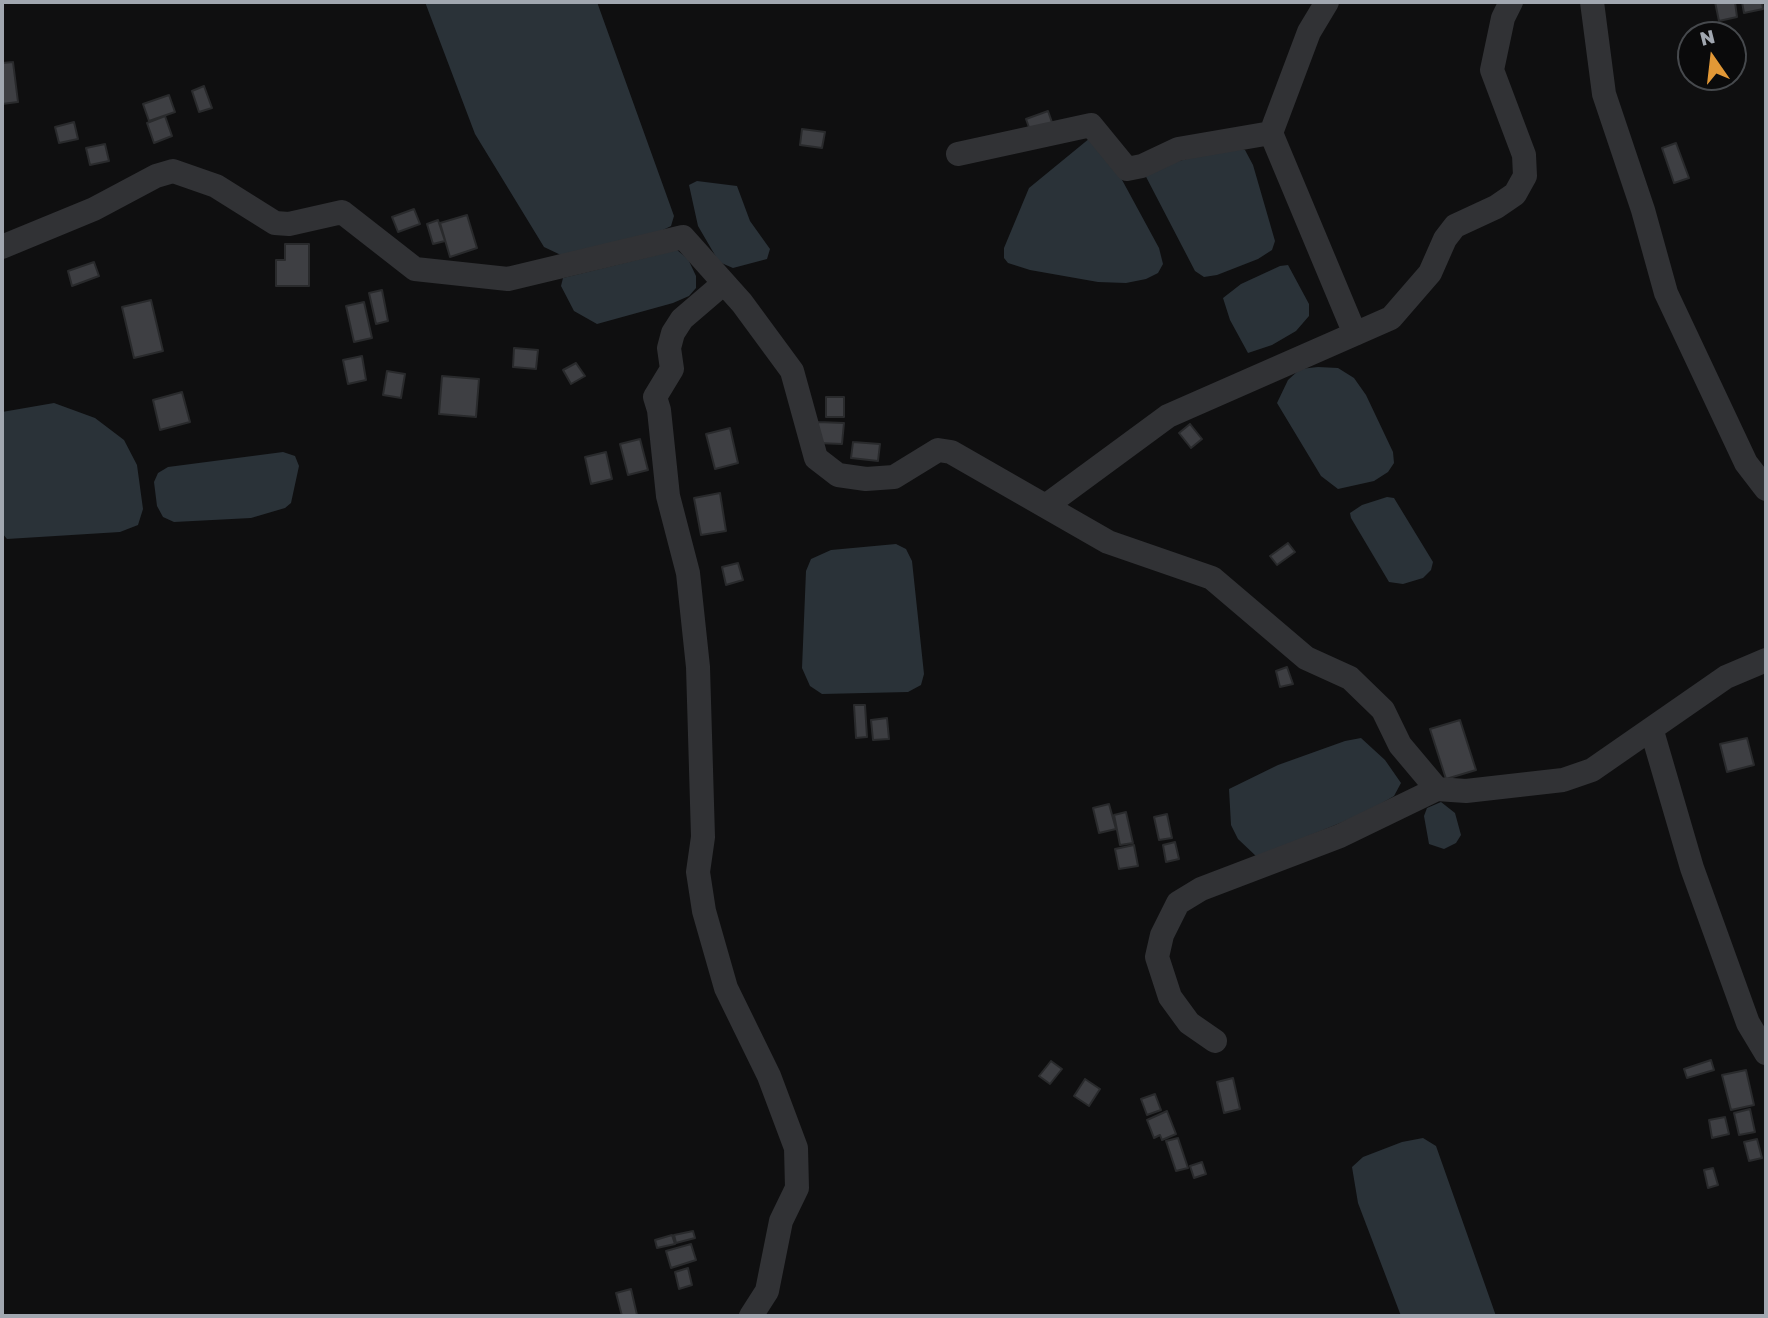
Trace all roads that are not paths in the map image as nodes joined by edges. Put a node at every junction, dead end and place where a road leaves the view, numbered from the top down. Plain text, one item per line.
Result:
1 (1327, 2) edge
2 (1511, 2) edge
3 (1592, 2) edge
4 (1271, 134) junction
5 (958, 154) dead end
6 (2, 247) edge
7 (724, 283) junction
8 (1355, 334) junction
9 (1766, 489) edge
10 (1047, 505) junction
11 (1766, 660) edge
12 (1652, 732) junction
13 (1437, 789) junction
14 (1215, 1041) dead end
15 (1766, 1053) edge
16 (751, 1316) edge

1 - 4 street
2 - 8 street
3 - 9 street
4 - 5 street
4 - 8 street
6 - 7 street
7 - 10 street
7 - 16 street
8 - 10 street
10 - 13 street
11 - 12 street
12 - 13 street
12 - 15 street
13 - 14 street

